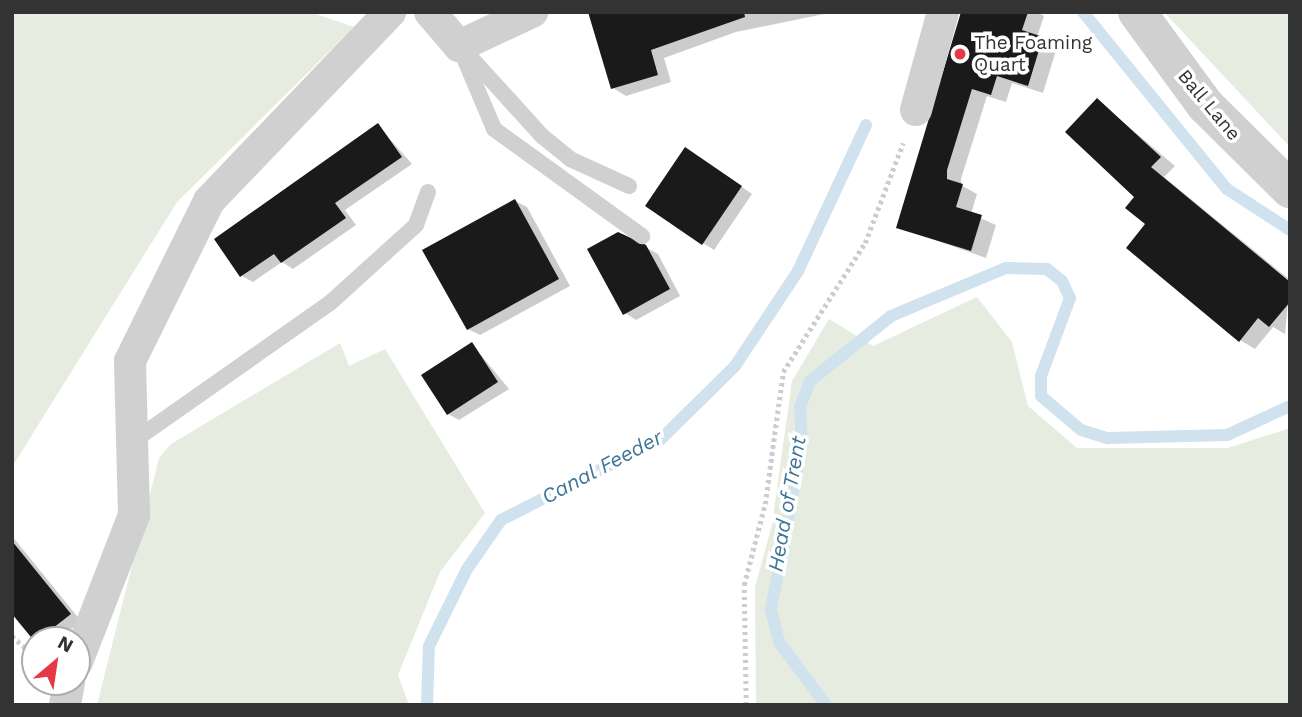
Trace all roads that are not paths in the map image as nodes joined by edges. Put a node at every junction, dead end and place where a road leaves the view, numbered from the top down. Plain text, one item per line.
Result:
1 (390, 12) edge
2 (430, 12) edge
3 (532, 12) edge
4 (943, 12) edge
5 (1137, 12) edge
6 (459, 46) junction
7 (916, 110) road end
8 (629, 186) dead end
9 (1290, 189) edge
10 (428, 192) dead end
11 (642, 236) dead end
12 (132, 442) junction
13 (91, 626) edge

1 - 12 street
2 - 6 street
3 - 6 street
4 - 7 street
5 - 9 street, Ball Lane
6 - 8 lane
6 - 11 lane
10 - 12 lane
12 - 13 street

